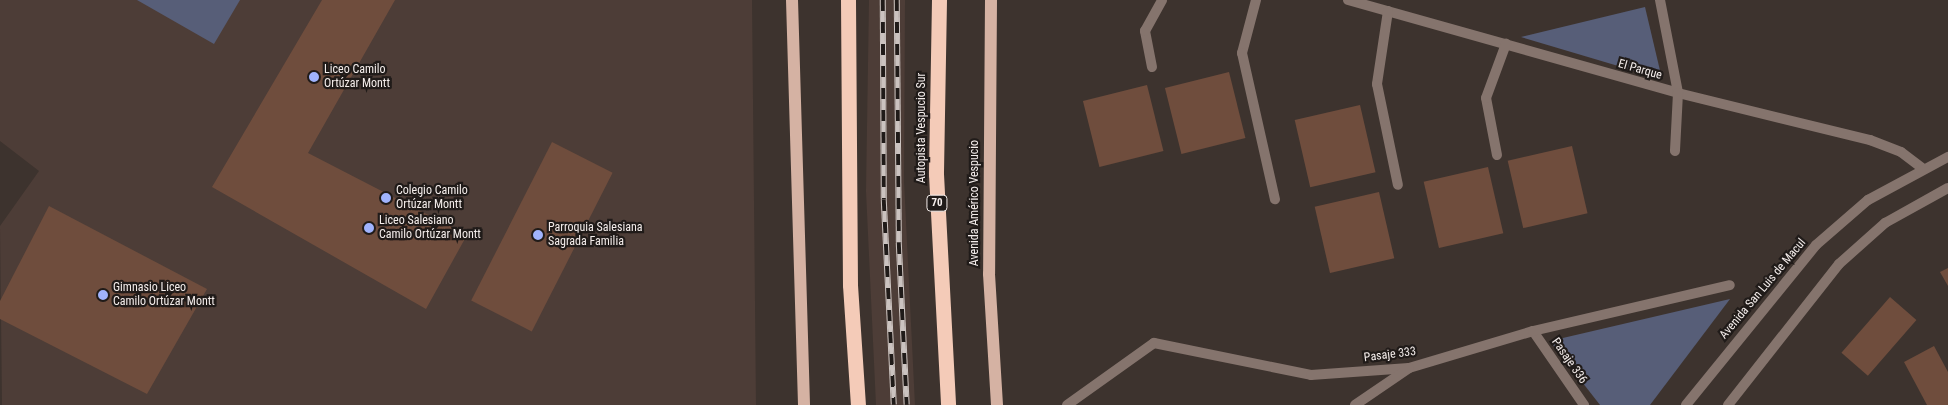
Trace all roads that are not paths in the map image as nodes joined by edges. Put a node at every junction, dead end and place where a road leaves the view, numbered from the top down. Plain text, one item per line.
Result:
1 (792, 0) edge
2 (848, 0) edge
3 (939, 0) edge
4 (991, 0) edge
5 (1162, 0) edge
6 (1256, 0) edge
7 (1348, 0) edge
8 (1660, 0) edge
9 (1388, 11) junction
10 (1506, 44) junction
11 (1152, 67) dead end
12 (1678, 93) junction
13 (1675, 152) dead end
14 (1497, 155) dead end
15 (1948, 157) edge
16 (1922, 168) junction
17 (1398, 185) dead end
18 (1948, 188) edge
19 (1275, 200) dead end
20 (1730, 285) dead end
21 (1533, 331) junction
22 (1409, 368) junction
23 (804, 405) edge
24 (858, 405) edge
25 (948, 405) edge
26 (997, 405) edge
27 (1067, 405) edge
28 (1355, 405) edge
29 (1584, 405) edge
30 (1686, 405) edge
31 (1728, 405) edge

1 - 23 main road
2 - 24 highway
3 - 25 highway, Autopista Vespucio Sur / 70
4 - 26 main road, Avenida Américo Vespucio
5 - 11 street
6 - 19 street
7 - 9 street, El Parque
8 - 12 street
9 - 10 street, El Parque
9 - 17 street
10 - 12 street, El Parque
10 - 14 street
12 - 13 street
12 - 16 street, El Parque
15 - 16 street, Avenida San Luis de Macul
16 - 30 street, Avenida San Luis de Macul
18 - 31 street
20 - 21 street, Pasaje 333
21 - 22 street, Pasaje 333
21 - 29 street, Pasaje 336
22 - 27 street, Pasaje 333
22 - 28 street

